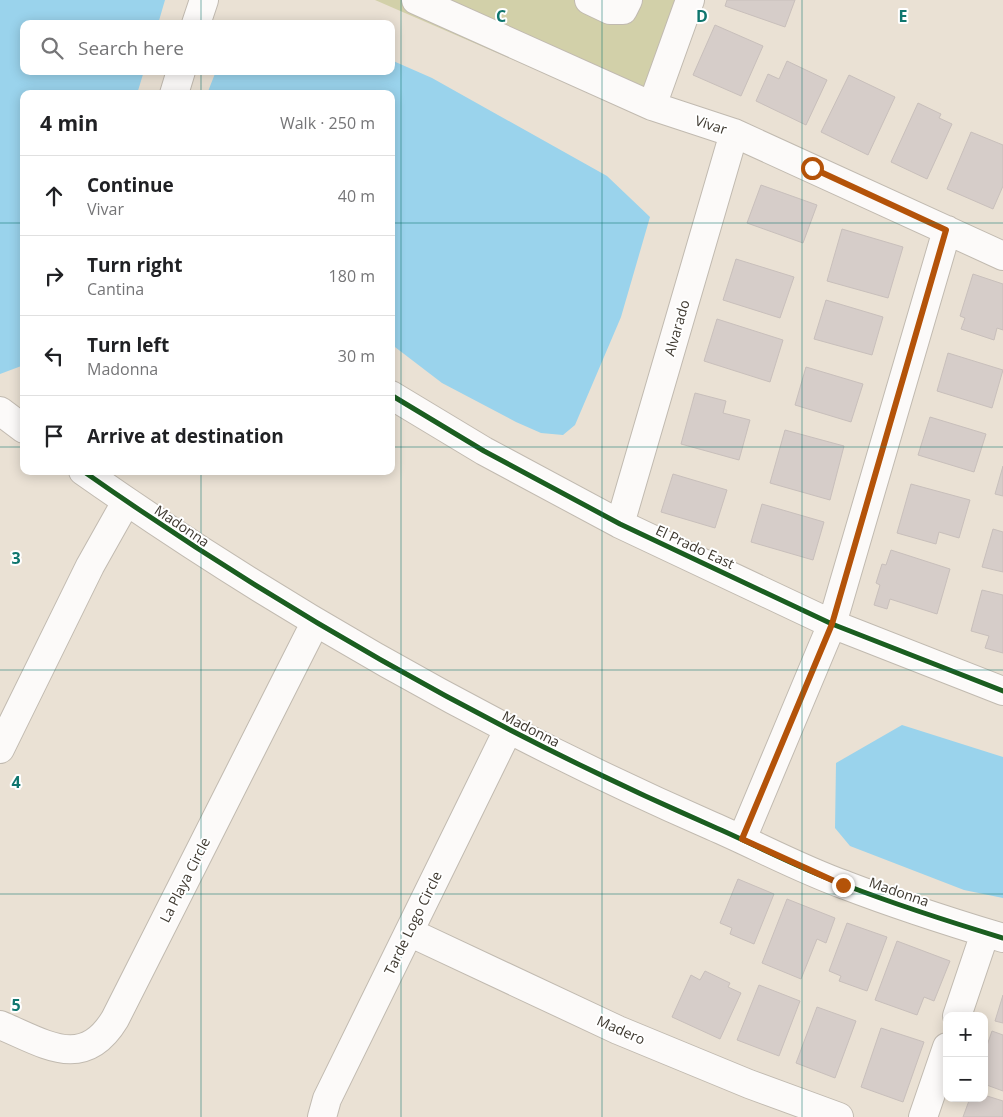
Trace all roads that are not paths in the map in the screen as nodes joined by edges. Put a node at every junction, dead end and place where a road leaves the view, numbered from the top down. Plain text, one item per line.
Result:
1 (204, 0) edge
2 (589, 0) edge
3 (628, 0) edge
4 (690, 0) edge
5 (434, 4) edge
6 (197, 20) edge
7 (180, 75) edge
8 (175, 90) edge
9 (652, 106) junction
10 (734, 133) junction
11 (946, 230) junction
12 (1003, 256) edge
13 (395, 397) edge
14 (0, 411) edge
15 (20, 426) edge
16 (89, 475) edge
17 (126, 502) junction
18 (620, 524) junction
19 (315, 623) junction
20 (832, 624) junction
21 (1003, 691) edge
22 (508, 730) junction
23 (0, 749) edge
24 (742, 839) junction
25 (409, 932) junction
26 (994, 936) edge
27 (959, 1012) edge
28 (0, 1025) edge
29 (944, 1057) edge
30 (322, 1117) edge
31 (839, 1117) edge
32 (923, 1117) edge

1 - 6 street
2 - 3 street
4 - 9 street
5 - 9 street, Vivar
7 - 8 street
9 - 10 street, Vivar
10 - 11 street, Vivar
10 - 18 street, Alvarado
11 - 12 street, Vivar
11 - 20 street
13 - 18 street, El Prado East
14 - 15 street
16 - 17 street, Madonna
17 - 19 street, Madonna
17 - 23 street
18 - 20 street, El Prado East
19 - 22 street, Madonna
19 - 28 street, La Playa Circle
20 - 21 street, El Prado East
20 - 24 street
22 - 24 street, Madonna
22 - 25 street, Tarde Logo Circle
24 - 26 street, Madonna
25 - 30 street, Tarde Logo Circle
25 - 31 street, Madero
26 - 27 street
29 - 32 street

